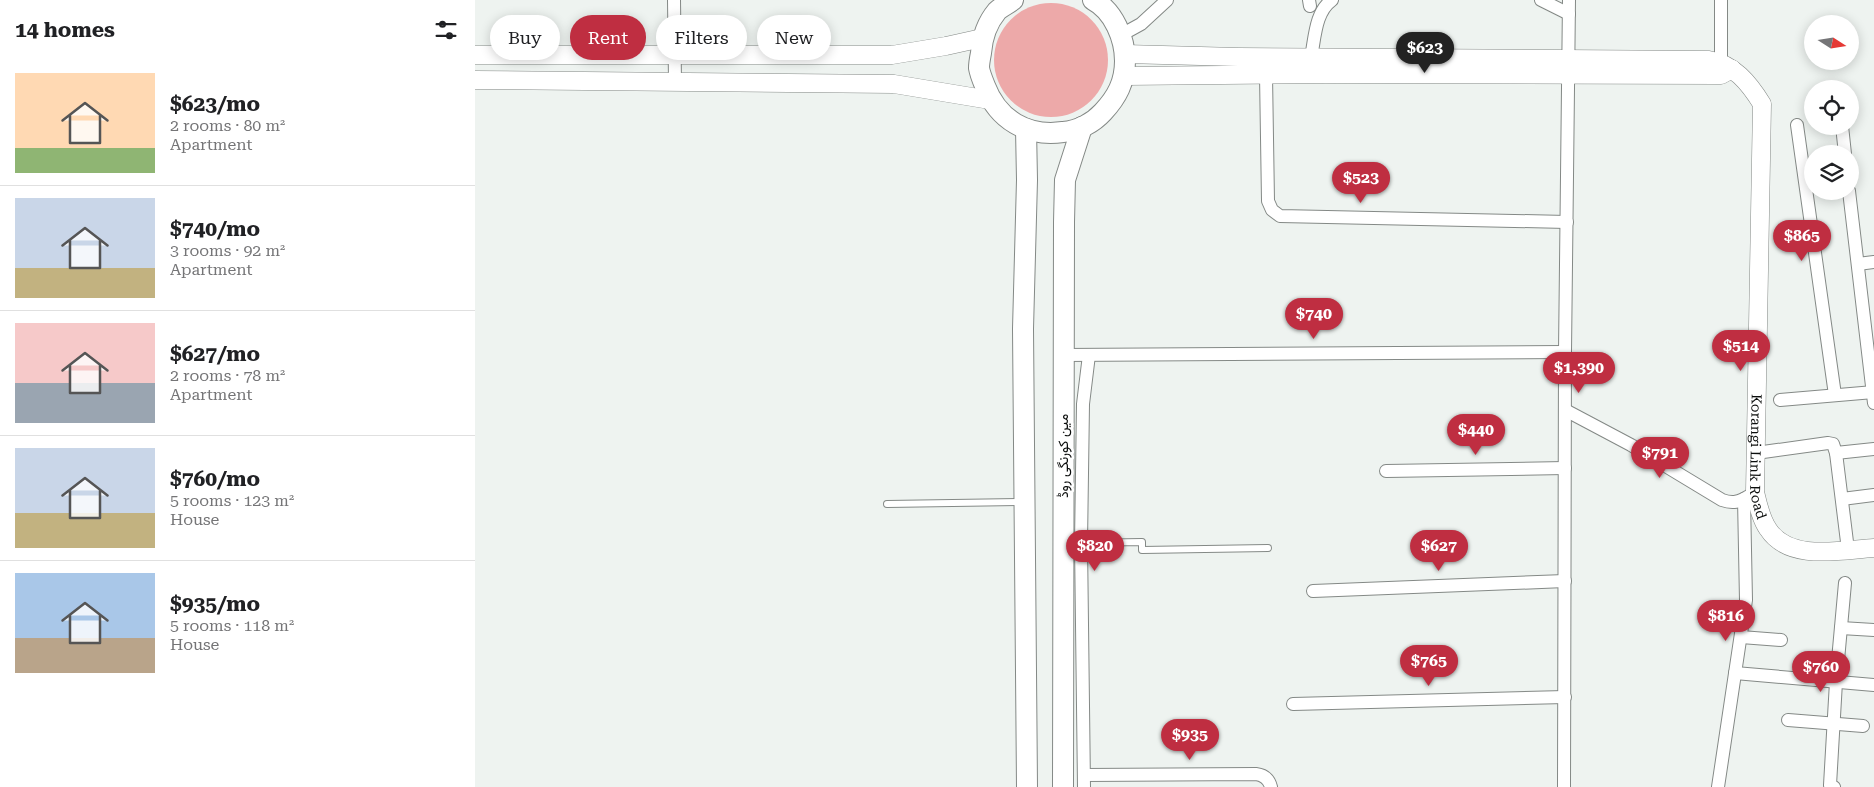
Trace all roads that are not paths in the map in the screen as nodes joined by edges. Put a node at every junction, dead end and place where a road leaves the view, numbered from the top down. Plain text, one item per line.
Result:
1 (674, 0) edge
2 (1013, 0) edge
3 (1093, 0) edge
4 (1167, 0) edge
5 (1332, 0) edge
6 (1541, 0) edge
7 (1569, 0) edge
8 (1721, 0) edge
9 (1569, 14) junction
10 (674, 15) edge
11 (982, 38) junction
12 (1123, 44) junction
13 (656, 54) edge
14 (747, 54) edge
15 (475, 55) edge
16 (1311, 57) junction
17 (674, 60) edge
18 (1570, 67) junction
19 (1725, 69) junction
20 (1266, 75) junction
21 (1125, 76) junction
22 (475, 80) edge
23 (675, 82) junction
24 (990, 100) junction
25 (1797, 125) dead end
26 (1082, 127) junction
27 (1025, 129) junction
28 (1850, 200) edge
29 (1567, 222) junction
30 (1874, 262) edge
31 (1858, 264) junction
32 (1565, 352) junction
33 (1063, 355) junction
34 (1089, 355) junction
35 (1835, 395) junction
36 (1874, 396) edge
37 (1780, 400) dead end
38 (1565, 410) junction
39 (1874, 449) edge
40 (1756, 452) junction
41 (1836, 453) junction
42 (1565, 468) junction
43 (1387, 471) dead end
44 (1874, 495) edge
45 (1750, 496) junction
46 (1842, 499) junction
47 (1025, 502) junction
48 (887, 504) dead end
49 (1081, 542) junction
50 (1268, 548) dead end
51 (1874, 548) edge
52 (1848, 550) junction
53 (1565, 581) junction
54 (1845, 583) dead end
55 (1313, 591) dead end
56 (1841, 628) junction
57 (1874, 630) edge
58 (1741, 637) junction
59 (1781, 640) dead end
60 (1735, 673) junction
61 (1836, 682) junction
62 (1874, 685) edge
63 (1565, 697) junction
64 (1293, 704) dead end
65 (1787, 720) dead end
66 (1833, 723) junction
67 (1863, 726) dead end
68 (1084, 781) edge
69 (1027, 787) edge
70 (1063, 787) edge
71 (1271, 787) edge
72 (1564, 787) edge
73 (1718, 787) edge
74 (1834, 787) edge

1 - 10 street
2 - 11 main road
3 - 12 main road
4 - 12 street
5 - 16 street
6 - 9 street
7 - 9 street
8 - 19 street
9 - 18 street
11 - 14 main road
11 - 24 main road
12 - 16 main road
12 - 21 main road
13 - 15 main road
16 - 18 main road
17 - 23 street
18 - 19 main road
18 - 20 main road
18 - 29 street
19 - 40 main road, Korangi Link Road
20 - 21 main road
20 - 29 street
21 - 26 main road
22 - 23 main road
23 - 24 main road
24 - 27 main road
25 - 35 street
26 - 27 main road
26 - 33 main road, مین کورنگی روڈ
27 - 47 main road
28 - 31 street
29 - 32 street
30 - 31 street
31 - 36 street
32 - 34 street
32 - 38 street
33 - 34 street
33 - 70 main road, مین کورنگی روڈ
34 - 49 street
35 - 36 street
35 - 37 street
38 - 42 street
38 - 45 street
39 - 41 street
40 - 41 street
40 - 45 main road, Korangi Link Road
41 - 46 street
42 - 43 street
42 - 53 street
44 - 46 street
45 - 52 main road, Korangi Link Road
45 - 58 street
46 - 52 street
47 - 48 lane
47 - 69 main road
49 - 50 lane
49 - 68 street
51 - 52 main road, Korangi Link Road
53 - 55 street
53 - 63 street
54 - 56 street
56 - 57 street
56 - 61 street
58 - 59 street
58 - 60 street
60 - 61 street
60 - 73 street
61 - 62 street
61 - 66 street
63 - 64 street
63 - 72 street
65 - 66 street
66 - 67 street
66 - 74 street
68 - 71 street

